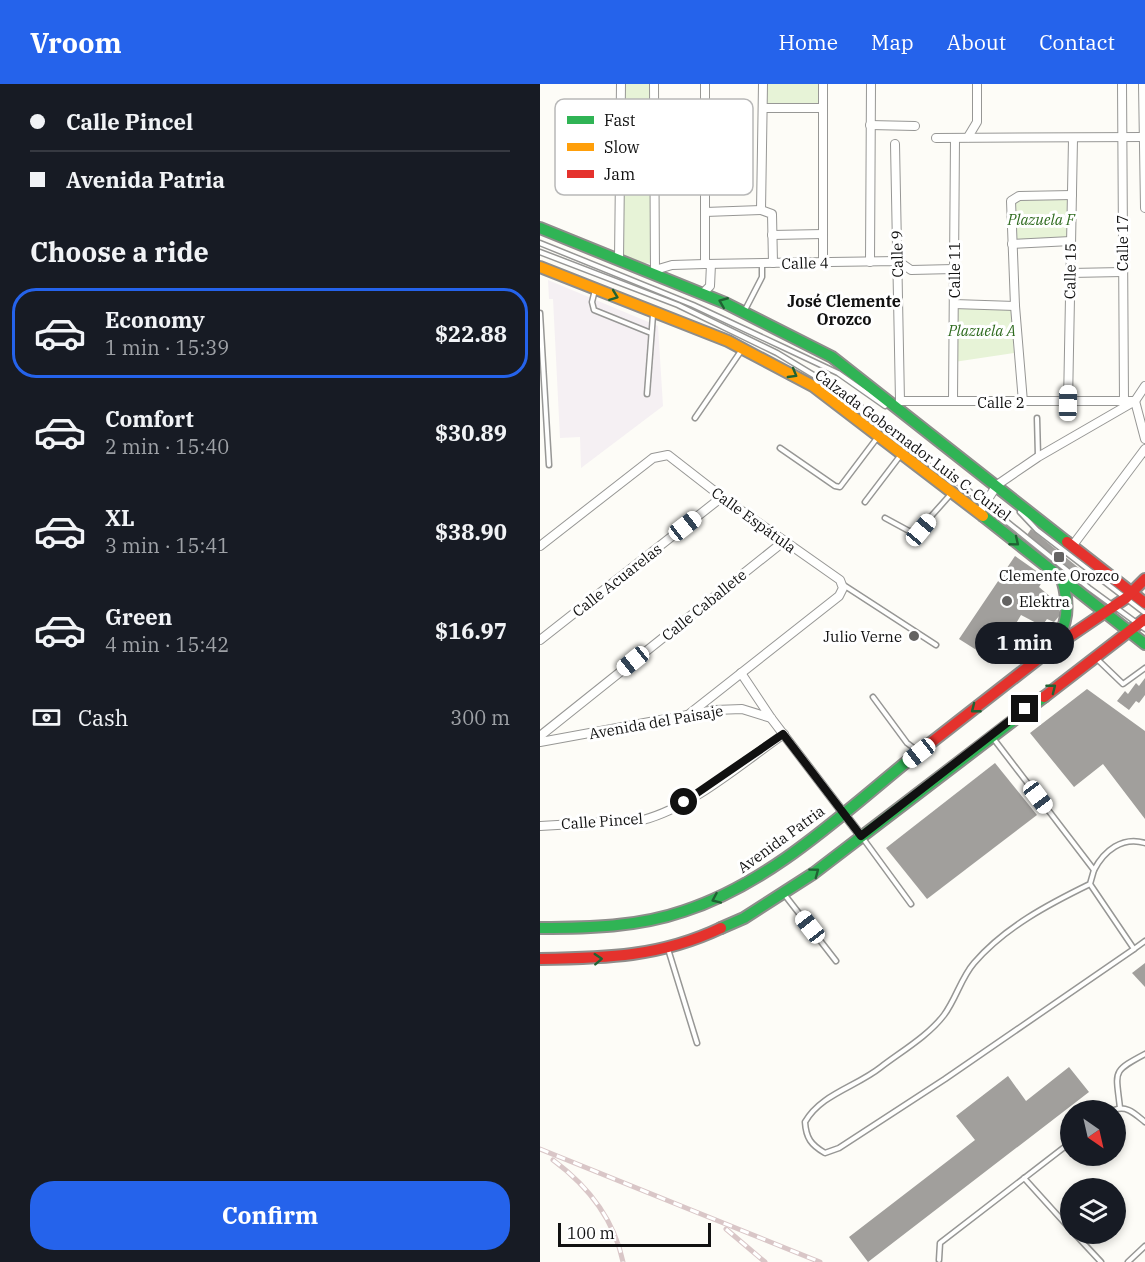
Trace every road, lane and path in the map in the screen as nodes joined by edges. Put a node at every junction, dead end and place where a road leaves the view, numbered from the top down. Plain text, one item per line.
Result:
1 (621, 84) edge
2 (654, 84) edge
3 (763, 84) edge
4 (823, 84) edge
5 (871, 84) edge
6 (977, 84) edge
7 (1122, 84) edge
8 (1143, 84) edge
9 (621, 99) edge
10 (654, 99) edge
11 (763, 108) junction
12 (823, 108) junction
13 (870, 125) junction
14 (915, 126) dead end
15 (968, 137) junction
16 (1122, 137) junction
17 (1144, 137) edge
18 (936, 138) dead end
19 (955, 138) junction
20 (1073, 139) junction
21 (895, 144) dead end
22 (620, 195) edge
23 (655, 195) edge
24 (705, 195) edge
25 (1072, 195) junction
26 (1145, 208) edge
27 (761, 210) junction
28 (705, 212) junction
29 (540, 228) edge
30 (823, 234) junction
31 (772, 235) junction
32 (1071, 241) junction
33 (540, 243) edge
34 (1012, 244) junction
35 (540, 252) edge
36 (619, 260) junction
37 (898, 261) junction
38 (870, 262) junction
39 (762, 263) junction
40 (773, 263) junction
41 (823, 263) junction
42 (708, 264) junction
43 (540, 267) edge
44 (954, 269) junction
45 (655, 272) junction
46 (1123, 272) junction
47 (1070, 273) junction
48 (595, 289) junction
49 (702, 294) junction
50 (954, 304) junction
51 (1015, 306) junction
52 (745, 310) junction
53 (654, 312) junction
54 (540, 313) edge
55 (651, 333) junction
56 (743, 348) junction
57 (1144, 389) edge
58 (647, 394) dead end
59 (900, 401) joint
60 (953, 401) junction
61 (1124, 401) junction
62 (1136, 401) junction
63 (1023, 402) junction
64 (1068, 403) junction
65 (696, 418) dead end
66 (1037, 418) dead end
67 (879, 435) junction
68 (1145, 439) edge
69 (780, 448) dead end
70 (1145, 449) edge
71 (902, 453) junction
72 (1038, 457) junction
73 (549, 465) dead end
74 (995, 487) junction
75 (952, 492) junction
76 (722, 497) junction
77 (865, 502) dead end
78 (982, 508) junction
79 (885, 518) dead end
80 (783, 542) junction
81 (1072, 545) junction
82 (540, 546) edge
83 (1062, 579) junction
84 (1145, 579) edge
85 (842, 586) junction
86 (1129, 597) junction
87 (1145, 603) edge
88 (1109, 609) junction
89 (1145, 614) edge
90 (1138, 626) edge
91 (540, 640) edge
92 (1145, 644) edge
93 (936, 645) dead end
94 (1053, 648) junction
95 (1094, 656) junction
96 (1145, 668) edge
97 (741, 673) junction
98 (873, 697) dead end
99 (688, 715) junction
100 (771, 718) junction
101 (783, 734) junction
102 (991, 735) junction
103 (540, 736) edge
104 (540, 742) edge
105 (919, 753) junction
106 (843, 812) junction
107 (540, 825) edge
108 (861, 836) junction
109 (1145, 843) edge
110 (1094, 870) junction
111 (1090, 884) junction
112 (783, 894) junction
113 (911, 904) dead end
114 (540, 928) edge
115 (1145, 941) edge
116 (667, 948) junction
117 (1134, 949) junction
118 (540, 959) edge
119 (836, 961) dead end
120 (697, 1044) dead end
121 (1145, 1054) edge
122 (1119, 1100) edge
123 (1126, 1109) edge
124 (1145, 1122) edge
125 (1060, 1150) edge
126 (1024, 1178) junction
127 (1060, 1218) edge
128 (1084, 1244) edge
129 (1145, 1246) edge
130 (939, 1260) dead end
131 (1101, 1262) edge
132 (1128, 1262) edge

1 - 9 street
2 - 10 street
3 - 11 street
4 - 12 street
5 - 13 street, Calle 9
6 - 15 street
7 - 16 street, Calle 17
8 - 17 street
11 - 12 street
11 - 27 street
12 - 30 street
13 - 14 street
13 - 38 street, Calle 9
15 - 19 street
15 - 20 street
16 - 17 street
16 - 20 street
16 - 46 street, Calle 17
17 - 26 street
18 - 19 street
19 - 44 street, Calle 11
20 - 25 street, Calle 15
21 - 37 street, Calle 9
22 - 36 street
23 - 45 street
24 - 28 street
25 - 32 street, Calle 15
25 - 34 street
27 - 28 street
27 - 31 street
28 - 42 street
29 - 36 main road, Calzada Gobernador Luis C. Curiel
30 - 31 street
30 - 41 street
31 - 40 street
32 - 34 street
32 - 47 street, Calle 15
33 - 74 lane
34 - 51 street
35 - 78 lane
36 - 45 main road, Calzada Gobernador Luis C. Curiel
37 - 38 street, Calle 4
37 - 44 street, Calle 4
37 - 59 street, Calle 9
38 - 41 street, Calle 4
39 - 40 street, Calle 4
39 - 42 street, Calle 4
39 - 52 lane
40 - 41 street, Calle 4
42 - 45 street, Calle 4
42 - 49 street
43 - 48 main road, Calzada Gobernador Luis C. Curiel
44 - 50 street, Calle 11
45 - 49 main road, Calzada Gobernador Luis C. Curiel
46 - 47 street
46 - 61 street, Calle 17
47 - 64 street, Calle 15
48 -> 53 main road, Calzada Gobernador Luis C. Curiel
48 - 55 lane
52 -> 49 main road, Calzada Gobernador Luis C. Curiel
50 - 51 street
50 - 60 street, Calle 11
51 - 63 street
52 - 74 main road, Calzada Gobernador Luis C. Curiel
53 - 55 lane
53 - 56 main road, Calzada Gobernador Luis C. Curiel
54 - 73 lane
55 - 58 lane
56 - 65 lane
56 -> 67 main road, Calzada Gobernador Luis C. Curiel
57 - 62 street
59 - 60 street, Calle 2
60 - 63 street, Calle 2
61 - 62 street, Calle 2
61 - 64 street, Calle 2
62 - 68 street
62 - 72 street
63 - 64 street, Calle 2
66 - 72 lane
67 - 69 lane
67 - 71 main road, Calzada Gobernador Luis C. Curiel
70 - 81 street
71 - 75 main road, Calzada Gobernador Luis C. Curiel
71 - 77 lane
72 - 74 street
74 - 78 street
74 - 81 main road, Calzada Gobernador Luis C. Curiel
74 - 86 lane
75 - 78 main road, Calzada Gobernador Luis C. Curiel
75 - 79 lane
76 - 80 street, Calle Espátula
76 - 82 street, Calle Espátula
76 - 91 street, Calle Acuarelas
78 -> 83 main road, Calzada Gobernador Luis C. Curiel
78 - 88 lane
80 - 85 street, Calle Espátula
80 - 103 street, Calle Caballete
81 - 86 main road, Calzada Gobernador Luis C. Curiel
83 - 88 main road, Calzada Gobernador Luis C. Curiel
83 - 94 main road
84 - 86 main road, Avenida Patria
85 - 93 lane
85 - 97 street
86 - 87 main road, Calzada Gobernador Luis C. Curiel
86 - 88 main road, Avenida Patria
86 - 89 lane
88 - 90 main road, Calzada Gobernador Luis C. Curiel
88 - 94 main road, Avenida Patria
90 - 92 main road, Calzada Gobernador Luis C. Curiel
90 - 95 main road
94 -> 105 main road, Avenida Patria
95 - 96 lane
102 -> 95 main road
97 - 99 street
97 - 100 street
98 - 105 lane
99 - 100 street, Avenida del Paisaje
99 - 104 street, Avenida del Paisaje
100 - 101 street
101 - 106 street
101 - 107 street, Calle Pincel
102 - 108 main road
102 - 110 lane
105 - 106 main road, Avenida Patria
106 - 108 street
106 -> 114 main road, Avenida Patria
112 -> 108 main road
108 - 113 lane
109 - 110 lane
110 - 111 lane
111 - 117 lane
111 - 117 lane
112 - 116 main road
112 - 119 lane
115 - 117 lane
118 -> 116 main road
116 - 120 lane
121 - 122 lane
123 - 124 lane
125 - 126 lane
126 - 127 lane
126 - 130 lane
128 - 131 lane
129 - 132 lane

